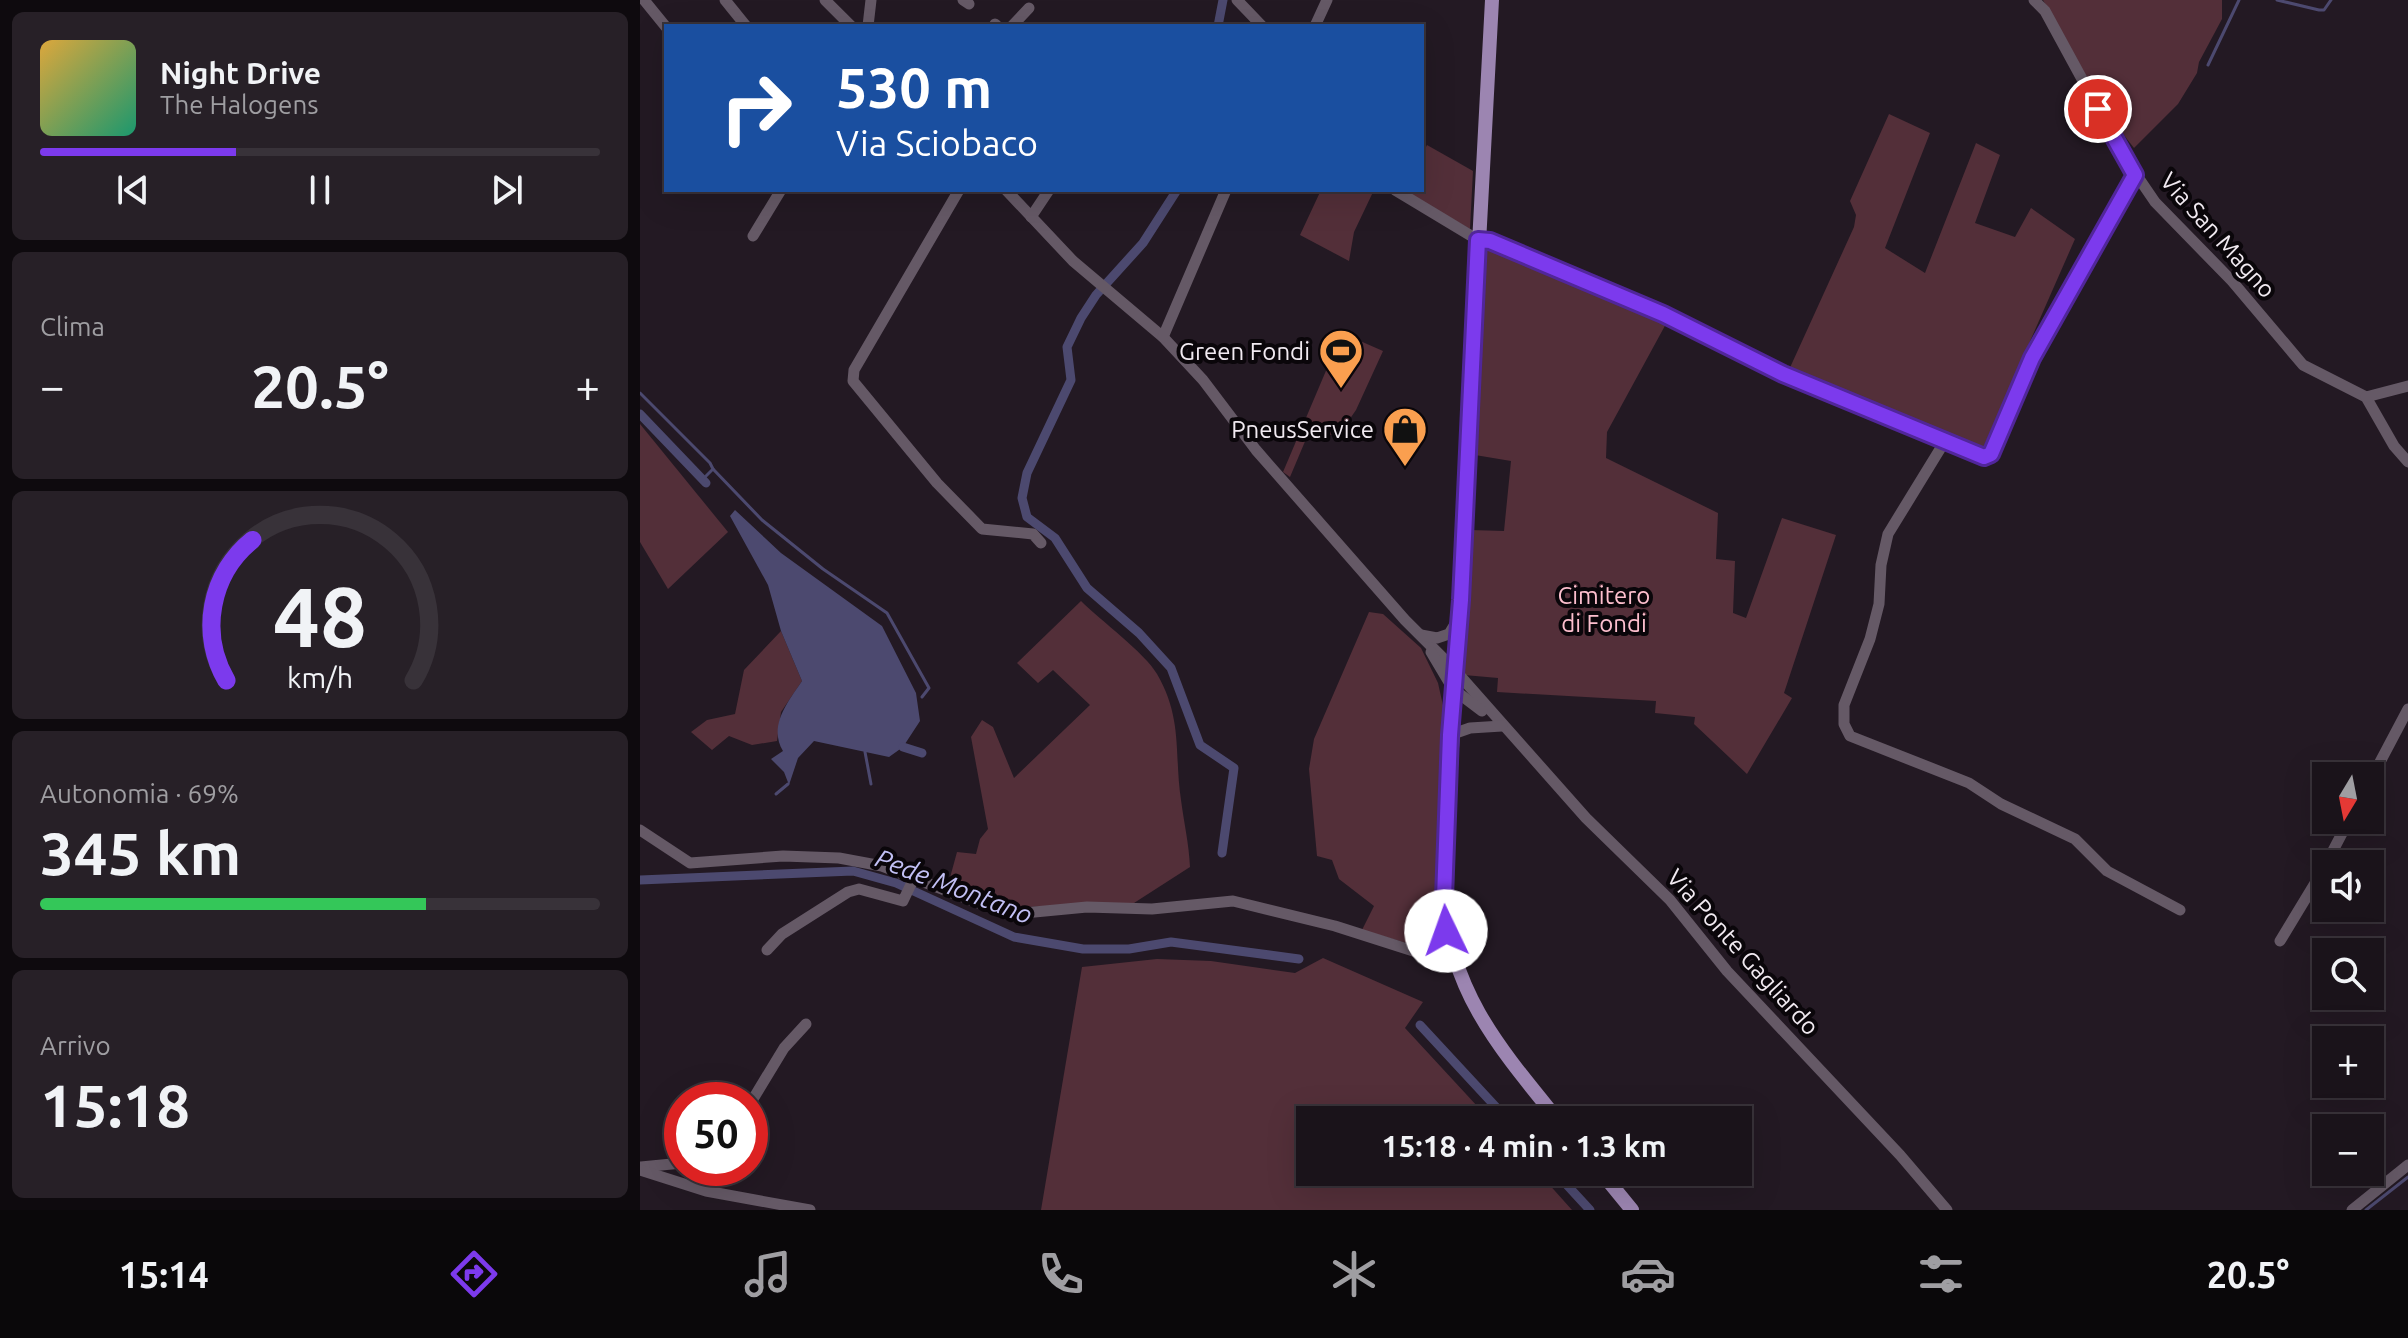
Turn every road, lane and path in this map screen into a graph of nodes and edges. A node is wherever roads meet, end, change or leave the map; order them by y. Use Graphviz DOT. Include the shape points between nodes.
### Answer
graph roads {
  1 [pos="644,0"];
  2 [pos="725,0"];
  3 [pos="825,0"];
  4 [pos="871,0"];
  5 [pos="1327,0"];
  6 [pos="1492,0"];
  7 [pos="2034,0"];
  8 [pos="1239,1"];
  9 [pos="1029,8"];
  10 [pos="744,24"];
  11 [pos="849,24"];
  12 [pos="868,24"];
  13 [pos="1014,24"];
  14 [pos="1260,24"];
  15 [pos="1316,24"];
  16 [pos="664,25"];
  17 [pos="2135,175"];
  18 [pos="780,192"];
  19 [pos="958,192"];
  20 [pos="1008,192"];
  21 [pos="1048,192"];
  22 [pos="1225,192"];
  23 [pos="1398,192"];
  24 [pos="1031,217"];
  25 [pos="753,236"];
  26 [pos="1478,240"];
  27 [pos="1163,337"];
  28 [pos="2408,386"];
  29 [pos="2366,397"];
  30 [pos="1945,441"];
  31 [pos="2408,462"];
  32 [pos="1041,543"];
  33 [pos="1459,618"];
  34 [pos="1421,635"];
  35 [pos="1454,669"];
  36 [pos="1453,689"];
  37 [pos="2408,709"];
  38 [pos="1502,726"];
  39 [pos="1450,735"];
  40 [pos="2380,762"];
  41 [pos="640,830"];
  42 [pos="911,879"];
  43 [pos="2312,887"];
  44 [pos="2180,910"];
  45 [pos="2280,941"];
  46 [pos="767,950"];
  47 [pos="1454,964"];
  48 [pos="806,1024"];
  49 [pos="763,1082"];
  50 [pos="1547,1106"];
  51 [pos="664,1165"];
  52 [pos="2408,1165"];
  53 [pos="640,1168"];
  54 [pos="1612,1186"];
  55 [pos="810,1210"];
  56 [pos="1632,1210"];
  57 [pos="1947,1210"];
  58 [pos="2352,1210"];
  1 -- 16 [label="street"];
  2 -- 10 [label="street"];
  3 -- 11 [label="street"];
  4 -- 12 [label="street"];
  5 -- 15 [label="street"];
  6 -- 26 [label="main road"];
  7 -- 17 [label="street, Via San Magno" via="2045,11"];
  8 -- 14 [label="street"];
  9 -- 13 [label="street"];
  17 -- 29 [label="street, Via San Magno" via="2303,365"];
  17 -- 30 [label="street" via="2032,358 1991,454 1984,457"];
  18 -- 25 [label="street"];
  19 -- 32 [label="street" via="854,370 853,381 982,529 1033,534"];
  20 -- 24 [label="street, Via Ponte Gagliardo"];
  21 -- 24 [label="street"];
  22 -- 27 [label="street"];
  23 -- 26 [label="street"];
  24 -- 27 [label="street, Via Ponte Gagliardo" via="1098,284"];
  26 -- 30 [label="street" via="1595,285 1783,374"];
  26 -- 33 [label="main road"];
  27 -- 34 [label="street, Via Ponte Gagliardo"];
  28 -- 29 [label="street"];
  29 -- 31 [label="street"];
  30 -- 44 [label="street" via="1888,534 1870,639 1844,705 1850,736 1969,783 2075,839 2107,871"];
  33 -- 34 [label="street" via="1449,634"];
  33 -- 35 [label="main road"];
  34 -- 35 [label="street, Via Ponte Gagliardo"];
  34 -- 36 [label="street, Via Ponte Gagliardo"];
  35 -- 36 [label="main road"];
  35 -- 38 [label="street, Via Ponte Gagliardo"];
  36 -- 38 [label="street, Via Ponte Gagliardo"];
  36 -- 39 [label="main road"];
  37 -- 40 [label="street"];
  38 -- 39 [label="street"];
  38 -- 57 [label="street, Via Ponte Gagliardo" via="1670,900 1727,971"];
  39 -- 47 [label="main road" via="1444,898"];
  41 -- 42 [label="street" via="690,863 839,858 882,866"];
  42 -- 46 [label="street" via="903,901 859,889 848,892 782,934"];
  42 -- 47 [label="street" via="1024,913 1233,901"];
  43 -- 45 [label="street"];
  47 -- 50 [label="main road" via="1497,1045"];
  48 -- 49 [label="street"];
  51 -- 53 [label="street"];
  52 -- 58 [label="street"];
  53 -- 55 [label="street" via="706,1191"];
  54 -- 56 [label="main road"];
}
